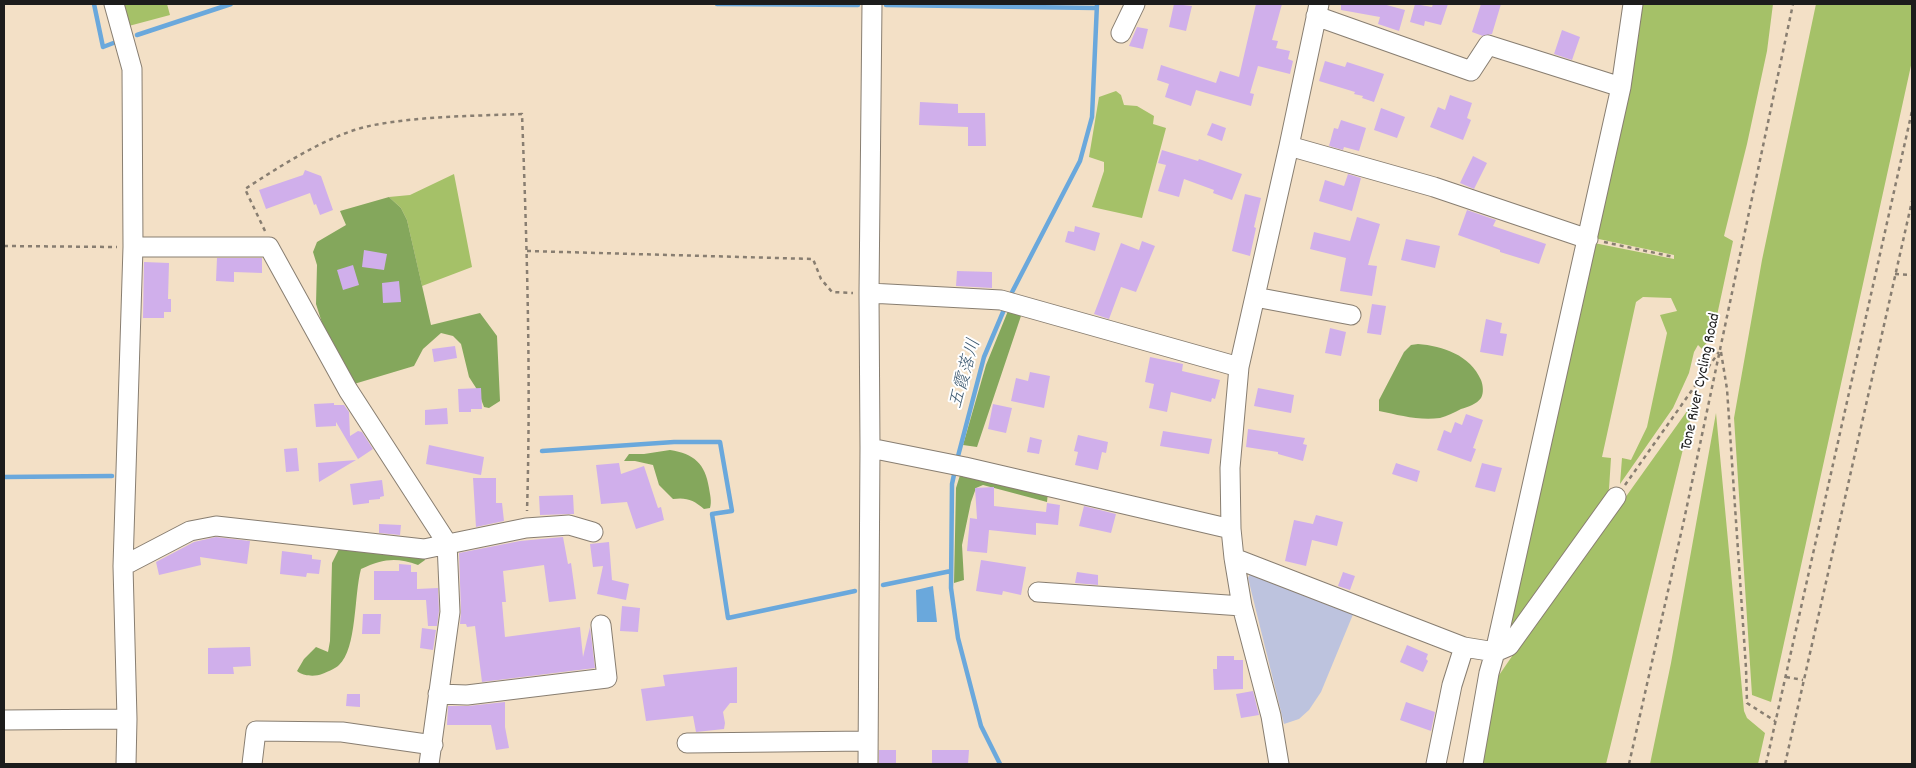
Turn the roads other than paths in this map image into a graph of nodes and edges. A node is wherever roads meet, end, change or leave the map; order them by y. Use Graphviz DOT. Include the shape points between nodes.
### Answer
graph roads {
  1 [pos="114,4"];
  2 [pos="872,4"];
  3 [pos="1135,4"];
  4 [pos="1633,4"];
  5 [pos="1317,10"];
  6 [pos="1121,33"];
  7 [pos="1621,87"];
  8 [pos="1289,146"];
  9 [pos="1588,238"];
  10 [pos="133,247"];
  11 [pos="869,293"];
  12 [pos="1255,297"];
  13 [pos="1351,315"];
  14 [pos="1239,366"];
  15 [pos="870,448"];
  16 [pos="1616,497"];
  17 [pos="1231,529"];
  18 [pos="593,532"];
  19 [pos="447,544"];
  20 [pos="1234,558"];
  21 [pos="123,566"];
  22 [pos="1038,592"];
  23 [pos="1242,606"];
  24 [pos="601,625"];
  25 [pos="1464,647"];
  26 [pos="1496,652"];
  27 [pos="438,694"];
  28 [pos="126,718"];
  29 [pos="4,720"];
  30 [pos="868,741"];
  31 [pos="687,743"];
  32 [pos="433,745"];
  33 [pos="126,764"];
  34 [pos="252,764"];
  35 [pos="429,764"];
  36 [pos="868,764"];
  37 [pos="1279,764"];
  38 [pos="1436,764"];
  39 [pos="1473,764"];
  1 -- 10 [label="street" via="132,69"];
  2 -- 11 [label="street"];
  3 -- 6 [label="street"];
  4 -- 7 [label="street"];
  5 -- 7 [label="street" via="1471,71 1488,45"];
  5 -- 8 [label="street"];
  7 -- 9 [label="street"];
  8 -- 9 [label="street" via="1434,187"];
  8 -- 12 [label="street"];
  9 -- 26 [label="street"];
  10 -- 19 [label="street" via="269,247 348,390"];
  10 -- 21 [label="street"];
  11 -- 14 [label="street" via="1007,301"];
  11 -- 15 [label="street"];
  12 -- 13 [label="street"];
  12 -- 14 [label="street"];
  14 -- 17 [label="street" via="1230,468"];
  15 -- 17 [label="street"];
  15 -- 30 [label="street"];
  16 -- 26 [label="street" via="1509,646"];
  17 -- 20 [label="street"];
  18 -- 19 [label="street" via="569,525 526,528"];
  19 -- 21 [label="street" via="424,549 216,526 190,531"];
  19 -- 27 [label="street" via="450,612"];
  20 -- 23 [label="street"];
  20 -- 25 [label="street"];
  21 -- 28 [label="street"];
  22 -- 23 [label="street"];
  23 -- 37 [label="street" via="1271,716"];
  24 -- 27 [label="street" via="607,678 467,695"];
  25 -- 26 [label="street"];
  25 -- 38 [label="street" via="1452,685"];
  26 -- 39 [label="street" via="1489,672"];
  27 -- 32 [label="street"];
  28 -- 29 [label="street"];
  28 -- 33 [label="street"];
  30 -- 31 [label="street"];
  30 -- 36 [label="street"];
  32 -- 34 [label="street" via="342,732 256,731"];
  32 -- 35 [label="street"];
}
